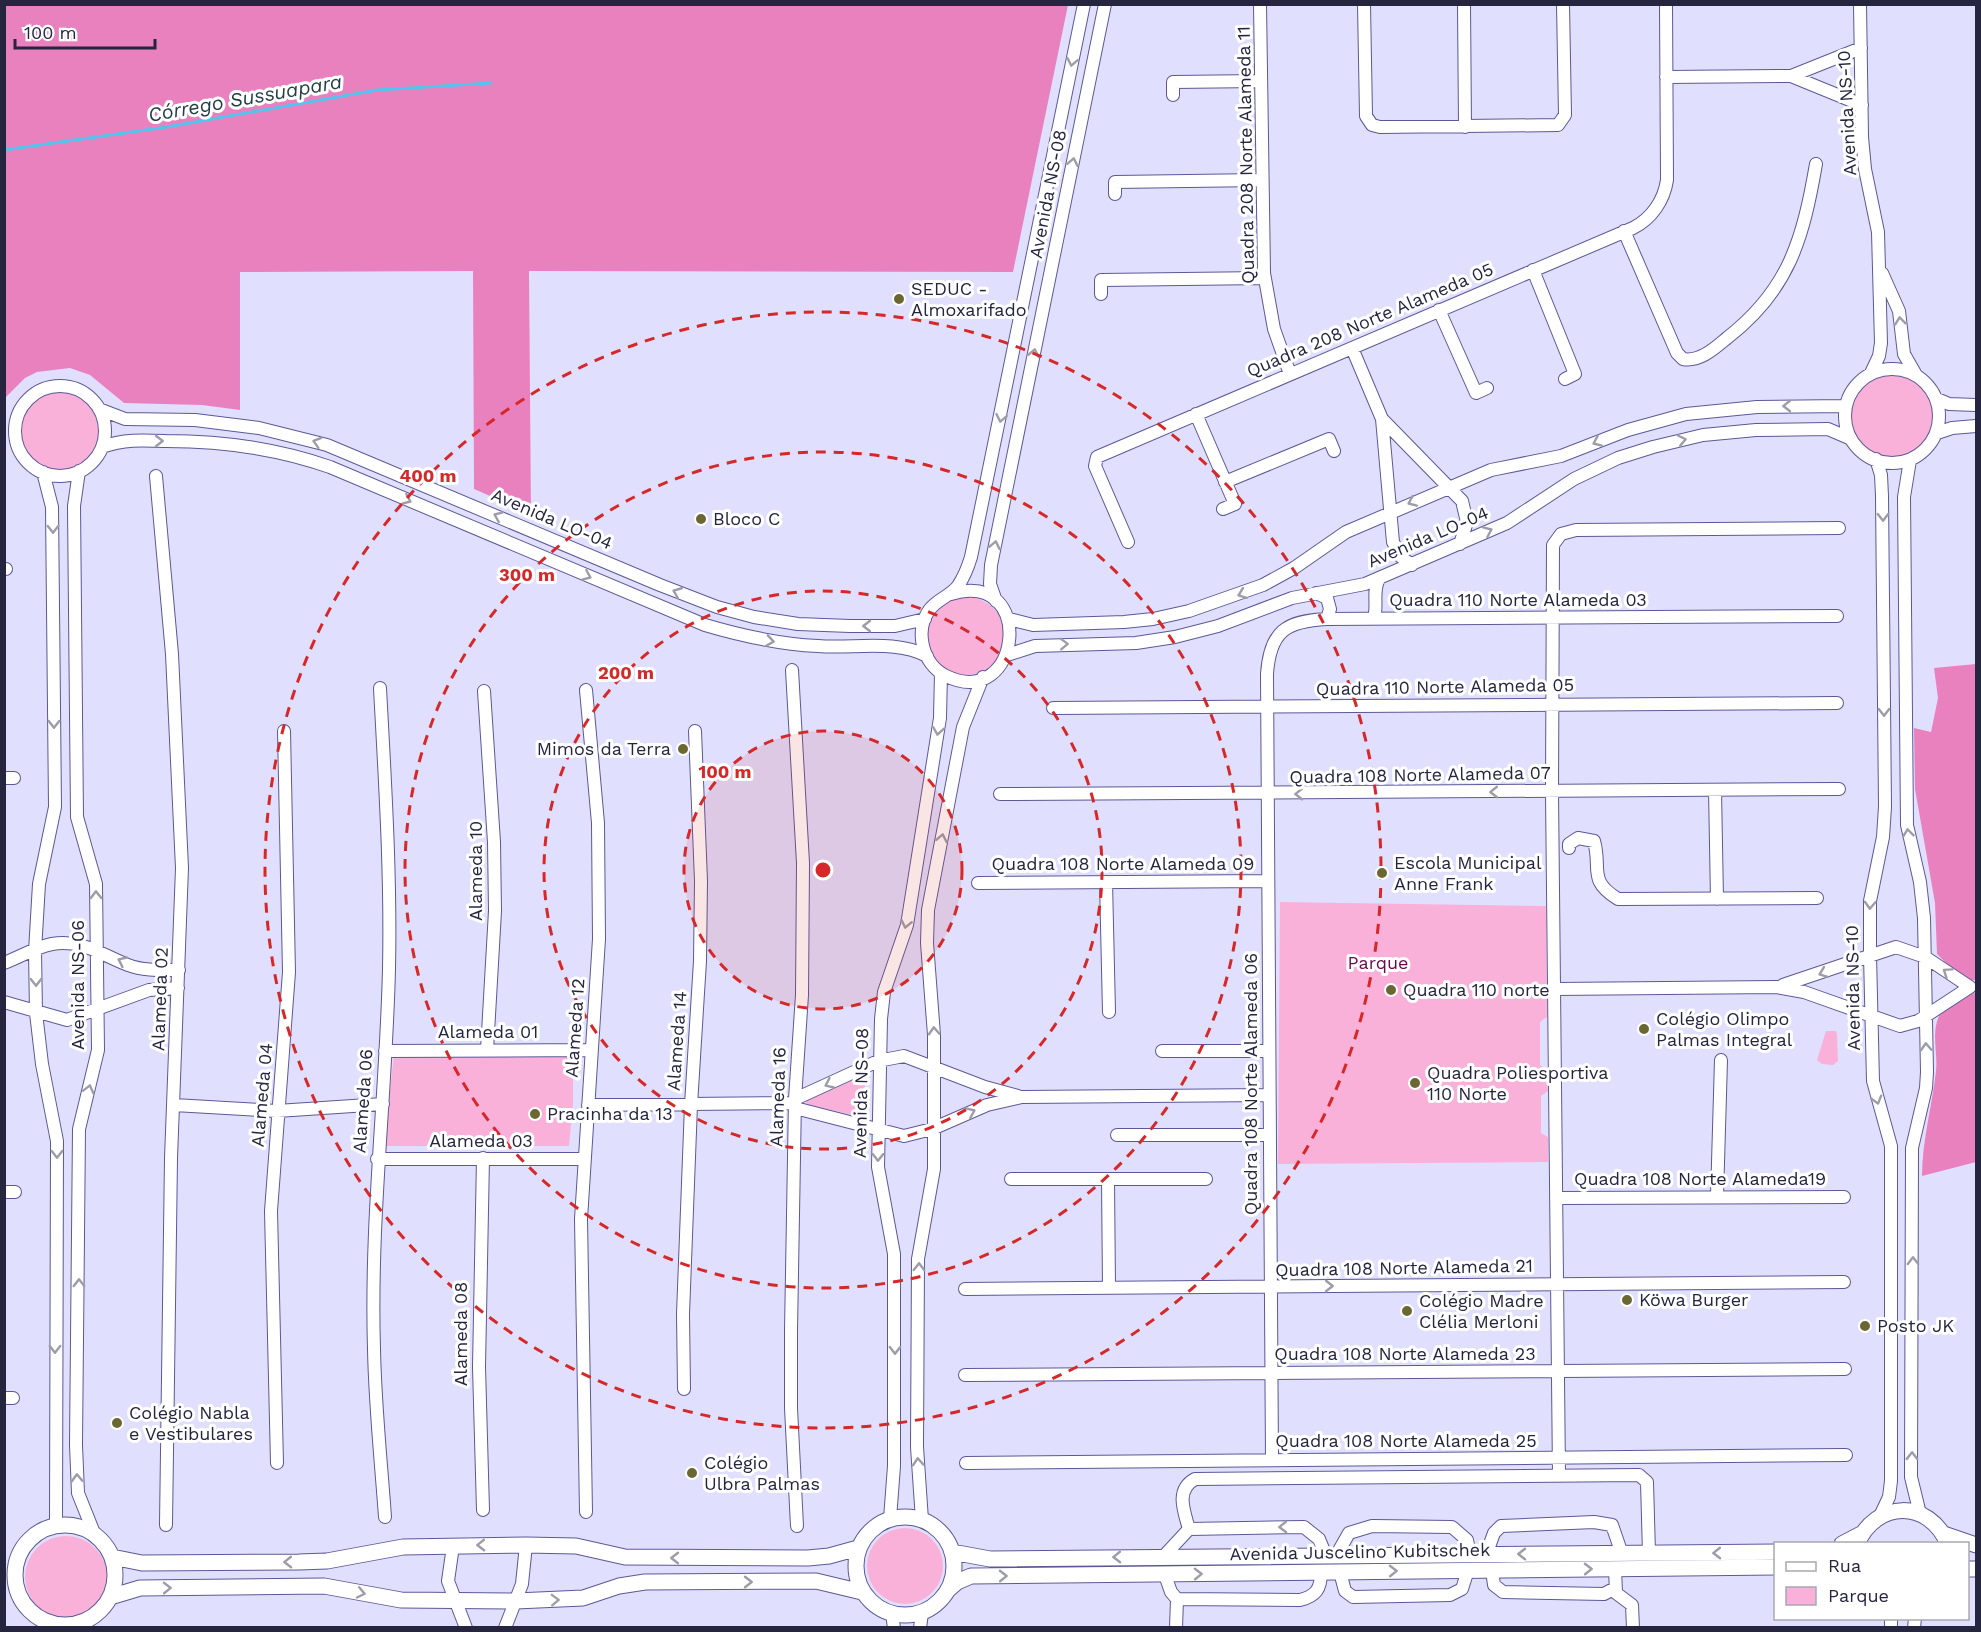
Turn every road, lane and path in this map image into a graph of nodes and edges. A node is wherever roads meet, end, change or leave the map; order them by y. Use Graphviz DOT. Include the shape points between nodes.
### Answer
graph roads {
  1 [pos="1084,4"];
  2 [pos="1105,4"];
  3 [pos="1260,4"];
  4 [pos="1364,4"];
  5 [pos="1464,4"];
  6 [pos="1563,4"];
  7 [pos="1666,4"];
  8 [pos="1860,4"];
  9 [pos="1861,48"];
  10 [pos="1791,76"];
  11 [pos="1666,77"];
  12 [pos="1261,81"];
  13 [pos="1173,95"];
  14 [pos="1862,105"];
  15 [pos="1465,127"];
  16 [pos="1816,164"];
  17 [pos="1261,180"];
  18 [pos="1115,194"];
  19 [pos="1624,231"];
  20 [pos="1879,255"];
  21 [pos="1533,270"];
  22 [pos="1265,278"];
  23 [pos="1101,294"];
  24 [pos="1439,310"];
  25 [pos="1352,348"];
  26 [pos="1871,373"];
  27 [pos="1290,374"];
  28 [pos="1917,376"];
  29 [pos="1565,379"];
  30 [pos="1487,388"];
  31 [pos="1937,399"];
  32 [pos="1977,405"];
  33 [pos="1845,406"];
  34 [pos="99,409"];
  35 [pos="18,414"];
  36 [pos="1196,414"];
  37 [pos="1382,419"];
  38 [pos="4,420"];
  39 [pos="1977,426"];
  40 [pos="1937,433"];
  41 [pos="1849,438"];
  42 [pos="4,446"];
  43 [pos="102,447"];
  44 [pos="1334,451"];
  45 [pos="21,454"];
  46 [pos="1875,459"];
  47 [pos="1910,460"];
  48 [pos="79,471"];
  49 [pos="43,472"];
  50 [pos="156,476"];
  51 [pos="1225,482"];
  52 [pos="1448,487"];
  53 [pos="1223,509"];
  54 [pos="1390,512"];
  55 [pos="1839,528"];
  56 [pos="1128,542"];
  57 [pos="1460,544"];
  58 [pos="1412,565"];
  59 [pos="1379,579"];
  60 [pos="1315,593"];
  61 [pos="951,594"];
  62 [pos="996,601"];
  63 [pos="1376,612"];
  64 [pos="1332,615"];
  65 [pos="1837,616"];
  66 [pos="1552,618"];
  67 [pos="925,619"];
  68 [pos="1009,619"];
  69 [pos="1008,655"];
  70 [pos="927,656"];
  71 [pos="792,670"];
  72 [pos="941,673"];
  73 [pos="983,677"];
  74 [pos="380,688"];
  75 [pos="586,690"];
  76 [pos="484,691"];
  77 [pos="1837,703"];
  78 [pos="1552,704"];
  79 [pos="1267,707"];
  80 [pos="1053,708"];
  81 [pos="284,731"];
  82 [pos="695,731"];
  83 [pos="1839,789"];
  84 [pos="1715,790"];
  85 [pos="1552,792"];
  86 [pos="1000,794"];
  87 [pos="1267,794"];
  88 [pos="1569,848"];
  89 [pos="1267,881"];
  90 [pos="1106,882"];
  91 [pos="978,883"];
  92 [pos="1817,898"];
  93 [pos="1717,899"];
  94 [pos="97,949"];
  95 [pos="35,951"];
  96 [pos="1870,955"];
  97 [pos="1925,957"];
  98 [pos="4,963"];
  99 [pos="179,970"];
  100 [pos="1776,987"];
  101 [pos="1973,987"];
  102 [pos="178,988"];
  103 [pos="1555,989"];
  104 [pos="4,1002"];
  105 [pos="98,1011"];
  106 [pos="1109,1012"];
  107 [pos="36,1013"];
  108 [pos="1870,1017"];
  109 [pos="1924,1017"];
  110 [pos="487,1050"];
  111 [pos="591,1050"];
  112 [pos="385,1051"];
  113 [pos="1162,1051"];
  114 [pos="1269,1051"];
  115 [pos="1721,1060"];
  116 [pos="878,1061"];
  117 [pos="933,1067"];
  118 [pos="1269,1095"];
  119 [pos="1022,1097"];
  120 [pos="795,1103"];
  121 [pos="174,1104"];
  122 [pos="383,1104"];
  123 [pos="588,1105"];
  124 [pos="691,1105"];
  125 [pos="277,1111"];
  126 [pos="879,1128"];
  127 [pos="932,1129"];
  128 [pos="1117,1135"];
  129 [pos="1269,1135"];
  130 [pos="483,1158"];
  131 [pos="377,1159"];
  132 [pos="584,1159"];
  133 [pos="1011,1179"];
  134 [pos="1108,1179"];
  135 [pos="1206,1179"];
  136 [pos="1717,1197"];
  137 [pos="1844,1197"];
  138 [pos="1556,1198"];
  139 [pos="1844,1282"];
  140 [pos="1557,1284"];
  141 [pos="1271,1287"];
  142 [pos="1109,1288"];
  143 [pos="965,1289"];
  144 [pos="1845,1369"];
  145 [pos="1558,1371"];
  146 [pos="1271,1373"];
  147 [pos="965,1375"];
  148 [pos="684,1389"];
  149 [pos="1846,1455"];
  150 [pos="1558,1458"];
  151 [pos="1272,1460"];
  152 [pos="1195,1461"];
  153 [pos="277,1463"];
  154 [pos="966,1463"];
  155 [pos="1559,1475"];
  156 [pos="1195,1479"];
  157 [pos="483,1510"];
  158 [pos="586,1512"];
  159 [pos="1881,1514"];
  160 [pos="1920,1514"];
  161 [pos="385,1517"];
  162 [pos="890,1519"];
  163 [pos="922,1520"];
  164 [pos="56,1525"];
  165 [pos="166,1525"];
  166 [pos="797,1526"];
  167 [pos="1189,1529"];
  168 [pos="94,1533"];
  169 [pos="1859,1539"];
  170 [pos="1946,1539"];
  171 [pos="1962,1542"];
  172 [pos="526,1545"];
  173 [pos="453,1546"];
  174 [pos="858,1548"];
  175 [pos="952,1552"];
  176 [pos="1774,1552"];
  177 [pos="1649,1553"];
  178 [pos="1622,1554"];
  179 [pos="1478,1555"];
  180 [pos="1331,1556"];
  181 [pos="112,1557"];
  182 [pos="1162,1557"];
  183 [pos="11,1558"];
  184 [pos="1774,1567"];
  185 [pos="1615,1569"];
  186 [pos="1468,1570"];
  187 [pos="1492,1570"];
  188 [pos="1321,1572"];
  189 [pos="1340,1572"];
  190 [pos="1165,1575"];
  191 [pos="1615,1588"];
  192 [pos="949,1589"];
  193 [pos="11,1592"];
  194 [pos="862,1592"];
  195 [pos="110,1597"];
  196 [pos="453,1599"];
  197 [pos="1178,1599"];
  198 [pos="516,1601"];
  199 [pos="921,1620"];
  200 [pos="893,1621"];
  201 [pos="45,1624"];
  202 [pos="83,1624"];
  203 [pos="466,1628"];
  204 [pos="505,1628"];
  205 [pos="1176,1628"];
  206 [pos="1633,1628"];
  1 -- 61 [label="street, Avenida NS-08, one-way" via="979,526 968,565"];
  62 -- 2 [label="street, Avenida NS-08, one-way" via="990,584 991,565"];
  3 -- 12 [label="street, Quadra 208 Norte Alameda 11"];
  4 -- 15 [label="street" via="1368,121 1378,127"];
  5 -- 15 [label="street"];
  6 -- 15 [label="street" via="1561,122 1554,126"];
  7 -- 11 [label="street"];
  8 -- 9 [label="street, Avenida NS-10"];
  9 -- 10 [label="street"];
  9 -- 14 [label="street, Avenida NS-10"];
  10 -- 11 [label="street"];
  10 -- 14 [label="street"];
  11 -- 19 [label="street, Quadra 208 Norte Alameda 05" via="1667,176 1662,199 1641,223"];
  12 -- 13 [label="street" via="1173,82"];
  12 -- 17 [label="street, Quadra 208 Norte Alameda 11"];
  14 -- 20 [label="street, Avenida NS-10" via="1863,155"];
  16 -- 19 [label="street" via="1802,235 1775,290 1734,333 1694,359 1683,359 1677,353"];
  17 -- 18 [label="street" via="1114,182"];
  17 -- 22 [label="street, Quadra 208 Norte Alameda 11"];
  19 -- 21 [label="street, Quadra 208 Norte Alameda 05"];
  20 -- 26 [label="street, Avenida NS-10" via="1881,343"];
  28 -- 20 [label="street, Avenida NS-10, one-way" via="1904,354 1899,311 1883,276"];
  21 -- 24 [label="street, Quadra 208 Norte Alameda 05"];
  21 -- 29 [label="street" via="1575,374"];
  22 -- 23 [label="street" via="1101,280"];
  22 -- 27 [label="street, Quadra 208 Norte Alameda 11" via="1274,329"];
  24 -- 25 [label="street, Quadra 208 Norte Alameda 05"];
  24 -- 30 [label="street" via="1476,393"];
  25 -- 27 [label="street, Quadra 208 Norte Alameda 05"];
  25 -- 37 [label="street"];
  26 -- 28 [label="street" via="1894,369"];
  26 -- 33 [label="street, Avenida NS-10" via="1856,385"];
  27 -- 36 [label="street, Quadra 208 Norte Alameda 05"];
  28 -- 31 [label="street, Avenida NS-10"];
  31 -- 32 [label="street" via="1949,404"];
  31 -- 40 [label="street"];
  33 -- 41 [label="street"];
  33 -- 52 [label="street, Avenida LO-04, one-way" via="1744,407 1680,415 1561,456 1491,470"];
  34 -- 35 [label="street" via="81,391 55,386 32,395"];
  34 -- 43 [label="street" via="104,428"];
  67 -- 34 [label="street, Avenida LO-04, one-way" via="895,626 835,626 754,617 660,585 327,445 252,426 125,419"];
  35 -- 38 [label="street"];
  35 -- 45 [label="street" via="15,434"];
  36 -- 51 [label="street"];
  36 -- 56 [label="street, Quadra 208 Norte Alameda 05" via="1096,460"];
  37 -- 52 [label="street"];
  37 -- 54 [label="street"];
  39 -- 40 [label="street"];
  40 -- 47 [label="street"];
  41 -- 46 [label="street"];
  57 -- 41 [label="street, Avenida LO-04, one-way" via="1515,519 1574,479 1653,447 1703,435 1756,430 1828,429"];
  42 -- 45 [label="street"];
  43 -- 48 [label="street" via="95,459"];
  43 -- 70 [label="street, one-way" via="122,441 184,441 272,450 330,467 705,625 766,641 907,648"];
  44 -- 51 [label="street" via="1329,439"];
  45 -- 49 [label="street"];
  46 -- 47 [label="street" via="1890,463"];
  46 -- 96 [label="street, Avenida NS-10, one-way" via="1882,490 1885,807 1870,901"];
  97 -- 47 [label="street, one-way" via="1923,900 1907,825 1904,497"];
  48 -- 49 [label="street" via="60,476"];
  94 -- 48 [label="street, Avenida NS-06, one-way" via="96,884 77,817 74,506"];
  49 -- 95 [label="street, Avenida NS-06, one-way" via="52,507 55,807 39,884"];
  50 -- 99 [label="street, Alameda 02" via="172,654 180,818"];
  51 -- 53 [label="street" via="1235,504"];
  52 -- 54 [label="street, Avenida LO-04, one-way"];
  52 -- 57 [label="street" via="1462,501 1467,515"];
  54 -- 58 [label="street" via="1396,549"];
  54 -- 68 [label="street, Avenida LO-04, one-way" via="1346,532 1274,580 1199,609 1134,621 1033,625"];
  55 -- 66 [label="street" via="1568,531 1553,544"];
  57 -- 58 [label="street, Avenida LO-04"];
  58 -- 59 [label="street, Avenida LO-04"];
  59 -- 60 [label="street, Avenida LO-04"];
  59 -- 63 [label="street" via="1375,586"];
  60 -- 64 [label="street" via="1327,598"];
  69 -- 60 [label="street, Avenida LO-04, one-way" via="1035,646 1136,643 1175,637"];
  61 -- 62 [label="street" via="969,591"];
  61 -- 67 [label="street, Avenida NS-08" via="936,603"];
  62 -- 68 [label="street, Avenida NS-08"];
  63 -- 64 [label="street, Quadra 110 Norte Alameda 03"];
  63 -- 66 [label="street, Quadra 110 Norte Alameda 03" via="1387,617"];
  64 -- 79 [label="street, Quadra 110 Norte Alameda 03" via="1292,624 1275,639 1268,658"];
  65 -- 66 [label="street, Quadra 110 Norte Alameda 03"];
  66 -- 78 [label="street"];
  67 -- 70 [label="street" via="922,642"];
  68 -- 69 [label="street"];
  69 -- 73 [label="street"];
  70 -- 72 [label="street"];
  71 -- 120 [label="street, Alameda 16" via="803,885 802,995"];
  72 -- 73 [label="street" via="962,680"];
  72 -- 116 [label="street, Avenida NS-08, one-way" via="940,718 906,925 884,992"];
  117 -- 73 [label="street, one-way" via="928,910 963,727"];
  74 -- 112 [label="street, Alameda 06" via="390,865"];
  75 -- 111 [label="street, Alameda 12" via="598,823 599,939"];
  76 -- 110 [label="street, Alameda 10" via="495,911"];
  77 -- 78 [label="street, Quadra 110 Norte Alameda 05"];
  78 -- 79 [label="street, Quadra 110 Norte Alameda 05"];
  78 -- 85 [label="street"];
  79 -- 80 [label="street, Quadra 110 Norte Alameda 05"];
  79 -- 87 [label="street, Quadra 108 Norte Alameda 06"];
  81 -- 125 [label="street, Alameda 04" via="289,972"];
  82 -- 124 [label="street, Alameda 14" via="701,881"];
  83 -- 84 [label="street, Quadra 108 Norte Alameda 07"];
  84 -- 85 [label="street, Quadra 108 Norte Alameda 07"];
  84 -- 93 [label="street"];
  85 -- 87 [label="street, Quadra 108 Norte Alameda 07, one-way"];
  85 -- 103 [label="street"];
  86 -- 87 [label="street, Quadra 108 Norte Alameda 07"];
  87 -- 89 [label="street, Quadra 108 Norte Alameda 06"];
  88 -- 93 [label="street" via="1578,838 1594,841 1596,877 1618,899"];
  89 -- 90 [label="street, Quadra 108 Norte Alameda 09"];
  89 -- 114 [label="street, Quadra 108 Norte Alameda 06"];
  90 -- 91 [label="street, Quadra 108 Norte Alameda 09"];
  90 -- 106 [label="street"];
  92 -- 93 [label="street"];
  94 -- 95 [label="street" via="52,944"];
  99 -- 94 [label="street, one-way" via="147,970 127,965"];
  94 -- 105 [label="street, Avenida NS-06"];
  95 -- 98 [label="street"];
  95 -- 107 [label="street, Avenida NS-06, one-way"];
  96 -- 97 [label="street" via="1896,947"];
  96 -- 100 [label="street, one-way"];
  96 -- 108 [label="street, Avenida NS-10"];
  101 -- 97 [label="street, one-way"];
  97 -- 109 [label="street"];
  99 -- 102 [label="street, Alameda 02"];
  100 -- 103 [label="street"];
  100 -- 108 [label="street" via="1811,994"];
  101 -- 109 [label="street"];
  102 -- 105 [label="street" via="149,990"];
  102 -- 121 [label="street, Alameda 02"];
  103 -- 138 [label="street"];
  104 -- 107 [label="street"];
  105 -- 107 [label="street" via="67,1020"];
  168 -- 105 [label="street, Avenida NS-06, one-way" via="78,1493 76,1445 79,1129 98,1050"];
  107 -- 164 [label="street, Avenida NS-06, one-way" via="57,1141"];
  108 -- 109 [label="street" via="1900,1026"];
  108 -- 159 [label="street, Avenida NS-10, one-way" via="1873,1081 1891,1146 1891,1480"];
  160 -- 109 [label="street, one-way" via="1911,1477 1912,1148 1926,1088"];
  110 -- 111 [label="street, Alameda 01"];
  110 -- 112 [label="street, Alameda 01"];
  111 -- 123 [label="street, Alameda 12"];
  112 -- 122 [label="street, Alameda 06"];
  113 -- 114 [label="street"];
  114 -- 118 [label="street, Quadra 108 Norte Alameda 06"];
  115 -- 136 [label="street"];
  116 -- 117 [label="street" via="904,1056"];
  116 -- 120 [label="street, one-way"];
  116 -- 126 [label="street, Avenida NS-08"];
  117 -- 119 [label="street"];
  117 -- 127 [label="street"];
  118 -- 119 [label="street"];
  118 -- 129 [label="street, Quadra 108 Norte Alameda 06"];
  127 -- 119 [label="street, one-way" via="987,1105"];
  120 -- 124 [label="street"];
  120 -- 126 [label="street"];
  120 -- 166 [label="street, Alameda 16" via="791,1408"];
  121 -- 125 [label="street"];
  121 -- 165 [label="street, Alameda 02"];
  122 -- 125 [label="street"];
  122 -- 131 [label="street, Alameda 06"];
  123 -- 124 [label="street"];
  123 -- 132 [label="street, Alameda 12"];
  124 -- 148 [label="street, Alameda 14"];
  125 -- 153 [label="street, Alameda 04" via="271,1211"];
  126 -- 127 [label="street" via="904,1136"];
  126 -- 162 [label="street, Avenida NS-08, one-way" via="879,1183 894,1254 894,1466"];
  163 -- 127 [label="street, one-way" via="917,1447 918,1259 934,1169"];
  128 -- 129 [label="street"];
  129 -- 141 [label="street, Quadra 108 Norte Alameda 06"];
  130 -- 131 [label="street, Alameda 03"];
  130 -- 132 [label="street, Alameda 03"];
  130 -- 157 [label="street, Alameda 08" via="479,1367"];
  131 -- 161 [label="street, Alameda 06" via="374,1349"];
  132 -- 158 [label="street, Alameda 12" via="580,1284"];
  133 -- 134 [label="street"];
  134 -- 135 [label="street"];
  134 -- 142 [label="street"];
  136 -- 137 [label="street, Quadra 108 Norte Alameda19"];
  136 -- 138 [label="street, Quadra 108 Norte Alameda19"];
  138 -- 140 [label="street"];
  139 -- 140 [label="street, Quadra 108 Norte Alameda 21"];
  141 -- 140 [label="street, Quadra 108 Norte Alameda 21, one-way"];
  140 -- 145 [label="street"];
  141 -- 142 [label="street, Quadra 108 Norte Alameda 21"];
  141 -- 146 [label="street, Quadra 108 Norte Alameda 06"];
  142 -- 143 [label="street, Quadra 108 Norte Alameda 21"];
  144 -- 145 [label="street, Quadra 108 Norte Alameda 23"];
  145 -- 146 [label="street, Quadra 108 Norte Alameda 23"];
  145 -- 150 [label="street"];
  146 -- 147 [label="street, Quadra 108 Norte Alameda 23"];
  146 -- 151 [label="street, Quadra 108 Norte Alameda 06"];
  149 -- 150 [label="street, Quadra 108 Norte Alameda 25"];
  150 -- 151 [label="street, Quadra 108 Norte Alameda 25"];
  150 -- 155 [label="street"];
  151 -- 152 [label="street, Quadra 108 Norte Alameda 25"];
  152 -- 154 [label="street, Quadra 108 Norte Alameda 25"];
  152 -- 156 [label="street"];
  155 -- 156 [label="street"];
  155 -- 177 [label="street" via="1643,1476 1648,1489"];
  156 -- 167 [label="street" via="1182,1493"];
  159 -- 160 [label="main road"];
  159 -- 169 [label="main road"];
  160 -- 170 [label="main road" via="1934,1522"];
  162 -- 163 [label="main road"];
  162 -- 174 [label="main road" via="871,1530"];
  163 -- 175 [label="main road" via="941,1533"];
  164 -- 168 [label="main road" via="76,1525"];
  164 -- 183 [label="main road" via="40,1530"];
  180 -- 167 [label="street, one-way" via="1304,1527"];
  167 -- 182 [label="street"];
  168 -- 181 [label="main road"];
  170 -- 171 [label="main road"];
  172 -- 173 [label="main road, one-way"];
  174 -- 172 [label="main road, one-way" via="808,1558 625,1557 576,1546"];
  172 -- 198 [label="street" via="525,1570"];
  173 -- 181 [label="main road, one-way" via="403,1546 327,1561 299,1562 142,1563"];
  173 -- 196 [label="street" via="448,1581"];
  174 -- 194 [label="main road" via="856,1578"];
  182 -- 175 [label="main road, Avenida Juscelino Kubitschek, one-way" via="990,1559"];
  175 -- 192 [label="main road" via="954,1565"];
  176 -- 177 [label="main road, Avenida Juscelino Kubitschek, one-way"];
  177 -- 178 [label="main road, Avenida Juscelino Kubitschek"];
  178 -- 179 [label="main road, Avenida Juscelino Kubitschek, one-way"];
  178 -- 179 [label="street, Avenida Juscelino Kubitschek" via="1612,1525 1594,1522 1501,1526"];
  179 -- 180 [label="main road, Avenida Juscelino Kubitschek"];
  179 -- 180 [label="street" via="1452,1527 1372,1526 1349,1533"];
  180 -- 182 [label="main road, Avenida Juscelino Kubitschek"];
  181 -- 195 [label="main road" via="115,1570"];
  183 -- 193 [label="main road" via="15,1568"];
  184 -- 185 [label="main road, Avenida Juscelino Kubitschek"];
  187 -- 185 [label="main road, Avenida Juscelino Kubitschek, one-way"];
  185 -- 191 [label="street"];
  186 -- 187 [label="main road, Avenida Juscelino Kubitschek"];
  189 -- 186 [label="main road, Avenida Juscelino Kubitschek, one-way"];
  186 -- 189 [label="street" via="1462,1589 1450,1595 1353,1597 1345,1591"];
  187 -- 191 [label="street" via="1494,1585 1505,1592 1604,1594"];
  188 -- 189 [label="main road, Avenida Juscelino Kubitschek"];
  190 -- 188 [label="main road, Avenida Juscelino Kubitschek, one-way"];
  188 -- 197 [label="street" via="1317,1591 1300,1600"];
  192 -- 190 [label="main road, Avenida Juscelino Kubitschek, one-way" via="971,1576"];
  190 -- 197 [label="street"];
  191 -- 206 [label="street" via="1619,1597 1632,1605"];
  192 -- 199 [label="main road"];
  193 -- 201 [label="main road"];
  198 -- 194 [label="main road, one-way" via="583,1598 645,1582 816,1581"];
  194 -- 200 [label="main road"];
  195 -- 196 [label="main road, one-way" via="140,1588 324,1586 386,1598"];
  195 -- 202 [label="main road"];
  196 -- 198 [label="main road"];
  196 -- 203 [label="street"];
  197 -- 205 [label="street"];
  198 -- 204 [label="street"];
  199 -- 200 [label="main road" via="907,1616"];
  201 -- 202 [label="main road"];
}
